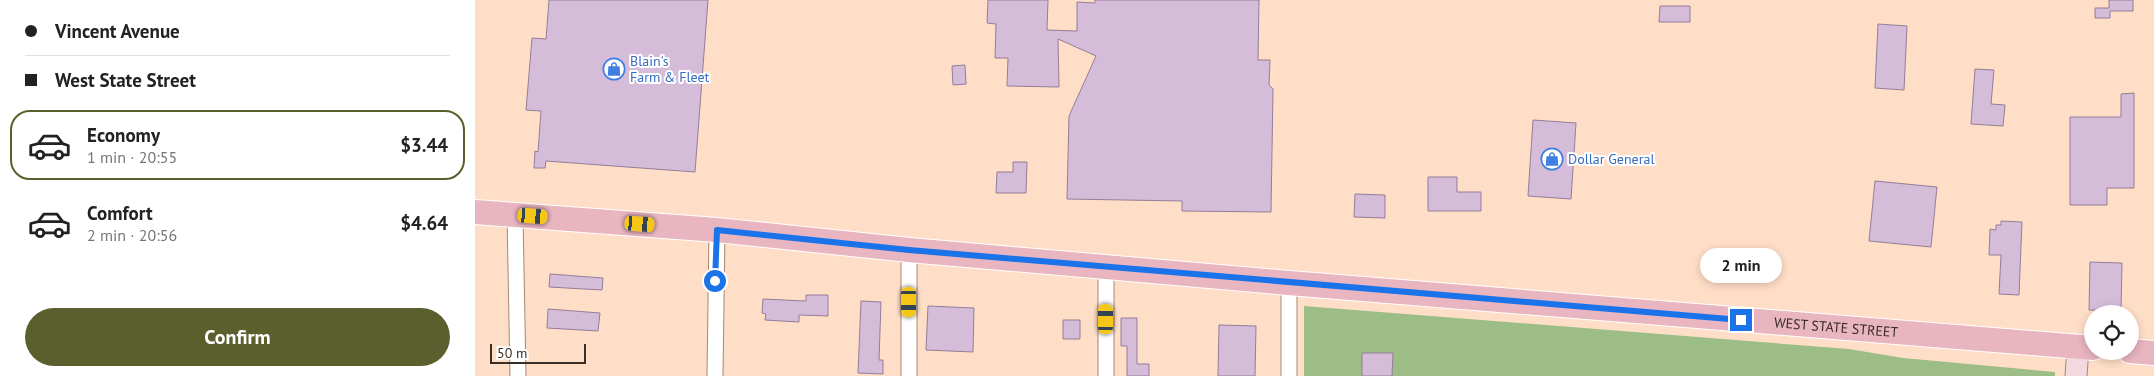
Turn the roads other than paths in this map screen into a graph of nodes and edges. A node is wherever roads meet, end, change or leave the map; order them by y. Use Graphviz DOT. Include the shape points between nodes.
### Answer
graph roads {
  1 [pos="475,212"];
  2 [pos="515,215"];
  3 [pos="717,230"];
  4 [pos="909,250"];
  5 [pos="1106,266"];
  6 [pos="1289,283"];
  7 [pos="2084,348"];
  8 [pos="2084,351"];
  9 [pos="2139,352"];
  10 [pos="2154,353"];
  11 [pos="518,376"];
  12 [pos="715,376"];
  13 [pos="909,376"];
  14 [pos="1106,376"];
  15 [pos="1289,376"];
  16 [pos="2076,376"];
  1 -- 2 [label="main road, WEST STATE STREET"];
  2 -- 3 [label="main road, WEST STATE STREET"];
  2 -- 11 [label="street"];
  3 -- 4 [label="main road, WEST STATE STREET"];
  3 -- 12 [label="street"];
  4 -- 5 [label="main road, WEST STATE STREET"];
  4 -- 13 [label="street"];
  5 -- 6 [label="main road, WEST STATE STREET"];
  5 -- 14 [label="street"];
  6 -- 7 [label="main road, WEST STATE STREET"];
  6 -- 15 [label="street"];
  8 -- 16 [label="street"];
  9 -- 10 [label="main road"];
}
